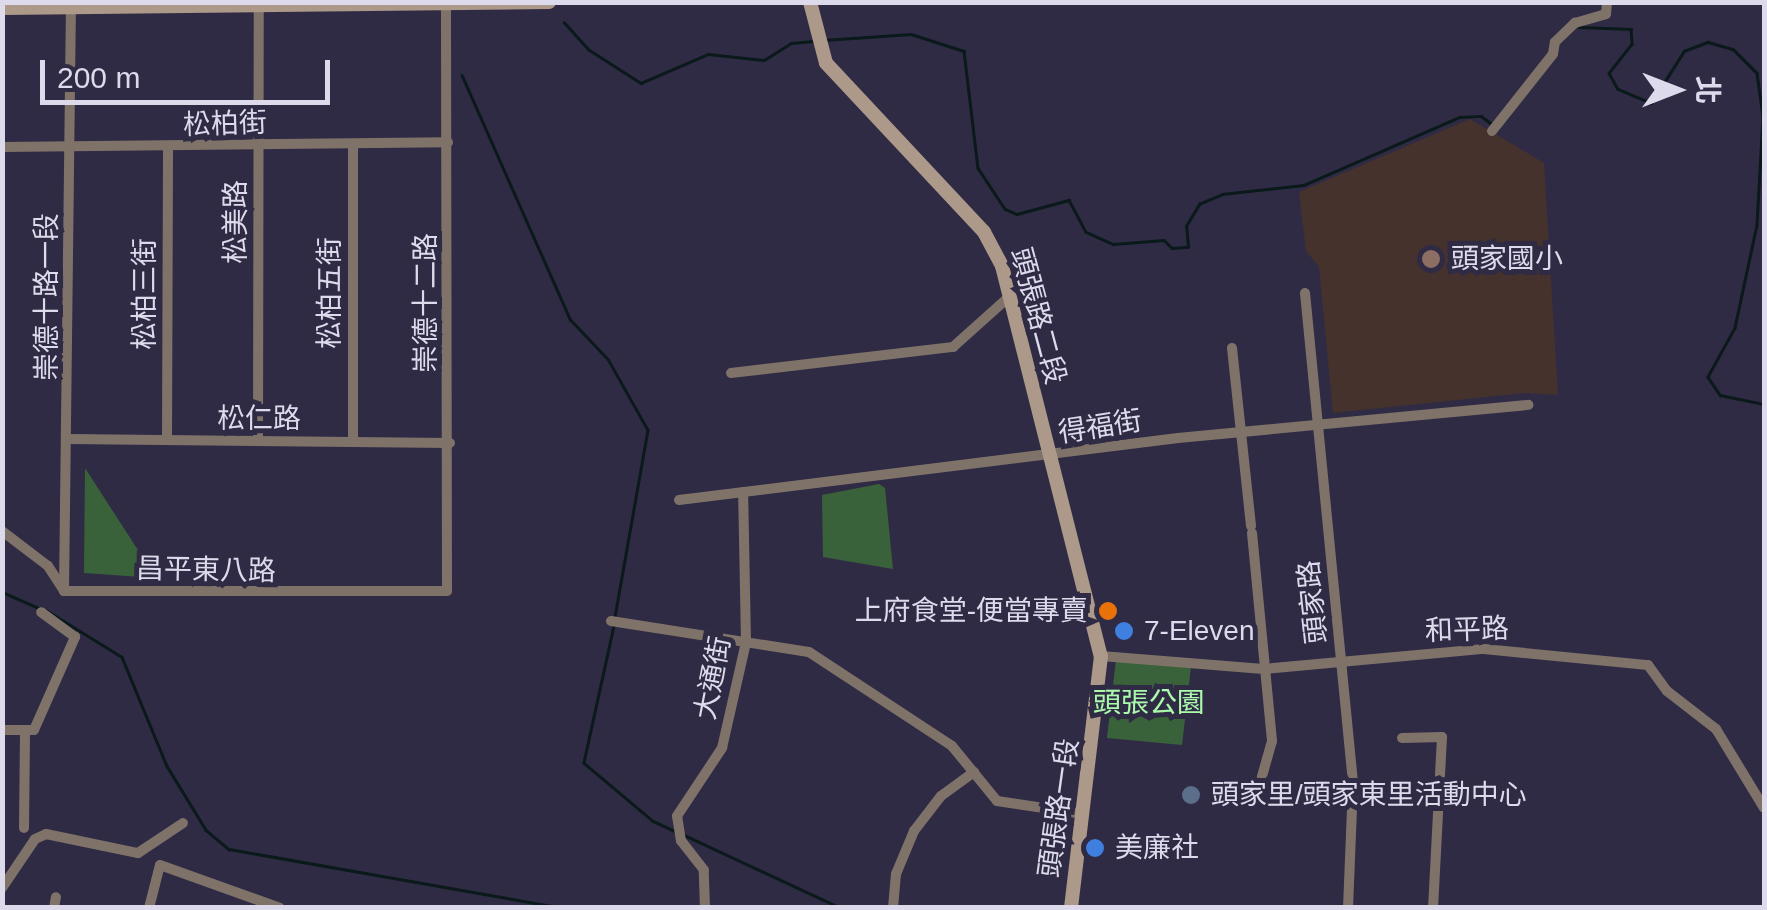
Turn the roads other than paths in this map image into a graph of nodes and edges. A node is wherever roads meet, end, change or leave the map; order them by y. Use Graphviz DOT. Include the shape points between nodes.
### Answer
graph roads {
  1 [pos="446,2"];
  2 [pos="548,2"];
  3 [pos="810,2"];
  4 [pos="1607,2"];
  5 [pos="259,4"];
  6 [pos="71,5"];
  7 [pos="2,8"];
  8 [pos="1492,132"];
  9 [pos="448,142"];
  10 [pos="353,144"];
  11 [pos="259,146"];
  12 [pos="2,147"];
  13 [pos="71,148"];
  14 [pos="168,148"];
  15 [pos="1305,293"];
  16 [pos="1010,296"];
  17 [pos="1232,348"];
  18 [pos="730,372"];
  19 [pos="1528,405"];
  20 [pos="1320,423"];
  21 [pos="1242,431"];
  22 [pos="68,439"];
  23 [pos="166,440"];
  24 [pos="258,441"];
  25 [pos="353,442"];
  26 [pos="450,443"];
  27 [pos="1050,457"];
  28 [pos="743,492"];
  29 [pos="679,500"];
  30 [pos="2,531"];
  31 [pos="64,591"];
  32 [pos="436,594"];
  33 [pos="41,612"];
  34 [pos="611,621"];
  35 [pos="746,642"];
  36 [pos="1101,656"];
  37 [pos="1342,662"];
  38 [pos="1263,668"];
  39 [pos="2,730"];
  40 [pos="25,730"];
  41 [pos="1402,738"];
  42 [pos="974,772"];
  43 [pos="1255,800"];
  44 [pos="1764,808"];
  45 [pos="1084,814"];
  46 [pos="183,823"];
  47 [pos="24,828"];
  48 [pos="2,888"];
  49 [pos="279,907"];
  50 [pos="149,908"];
  51 [pos="705,908"];
  52 [pos="893,908"];
  53 [pos="1071,908"];
  54 [pos="1348,908"];
  55 [pos="1433,908"];
  1 -- 2 [label="street"];
  1 -- 5 [label="street"];
  1 -- 9 [label="street, 崇德十二路"];
  3 -- 16 [label="street, 頭張路二段" via="818,48 995,246"];
  4 -- 8 [label="street" via="1606,14 1575,22 1555,42 1553,54"];
  5 -- 6 [label="street"];
  5 -- 11 [label="street, 松美路"];
  6 -- 7 [label="street"];
  6 -- 13 [label="street, 崇德十路一段"];
  9 -- 10 [label="street, 松柏街"];
  9 -- 26 [label="street, 崇德十二路"];
  10 -- 11 [label="street, 松柏街"];
  10 -- 25 [label="street, 松柏五街"];
  11 -- 14 [label="street, 松柏街"];
  11 -- 24 [label="street, 松美路"];
  12 -- 13 [label="street, 松柏街"];
  13 -- 14 [label="street, 松柏街"];
  13 -- 22 [label="street, 崇德十路一段"];
  14 -- 23 [label="street, 松柏三街"];
  15 -- 20 [label="street, 頭家路"];
  16 -- 18 [label="street" via="953,347"];
  16 -- 27 [label="street, 頭張路二段"];
  17 -- 21 [label="street"];
  19 -- 20 [label="street, 得福街"];
  20 -- 21 [label="street, 得福街"];
  20 -- 37 [label="street, 頭家路"];
  21 -- 27 [label="street, 得福街"];
  21 -- 38 [label="street"];
  22 -- 23 [label="street, 松仁路"];
  22 -- 31 [label="street, 崇德十路一段"];
  23 -- 24 [label="street, 松仁路"];
  24 -- 25 [label="street, 松仁路"];
  25 -- 26 [label="street, 松仁路"];
  26 -- 32 [label="street, 崇德十二路" via="450,588"];
  27 -- 28 [label="street, 得福街"];
  27 -- 36 [label="street, 頭張路二段"];
  28 -- 29 [label="street, 得福街"];
  28 -- 35 [label="street, 大通街"];
  30 -- 31 [label="street" via="48,566"];
  31 -- 32 [label="street, 昌平東八路"];
  33 -- 40 [label="street" via="75,637 42,716 34,730"];
  34 -- 35 [label="street"];
  35 -- 42 [label="street" via="809,652 952,746"];
  35 -- 51 [label="street, 大通街" via="722,748 679,806 679,836 704,870"];
  36 -- 38 [label="street, 和平路"];
  36 -- 45 [label="street, 頭張路一段"];
  37 -- 38 [label="street, 和平路"];
  37 -- 44 [label="street, 和平路" via="1484,648 1648,665 1667,691 1716,730"];
  37 -- 54 [label="street, 頭家路" via="1353,784"];
  38 -- 43 [label="street" via="1272,740"];
  39 -- 40 [label="street"];
  40 -- 47 [label="street"];
  41 -- 55 [label="street" via="1442,738"];
  42 -- 45 [label="street" via="997,801"];
  42 -- 52 [label="street" via="942,796 914,831 896,874"];
  45 -- 53 [label="street, 頭張路一段"];
  46 -- 48 [label="street" via="138,853 46,834 35,839"];
  49 -- 50 [label="street" via="160,865"];
}
